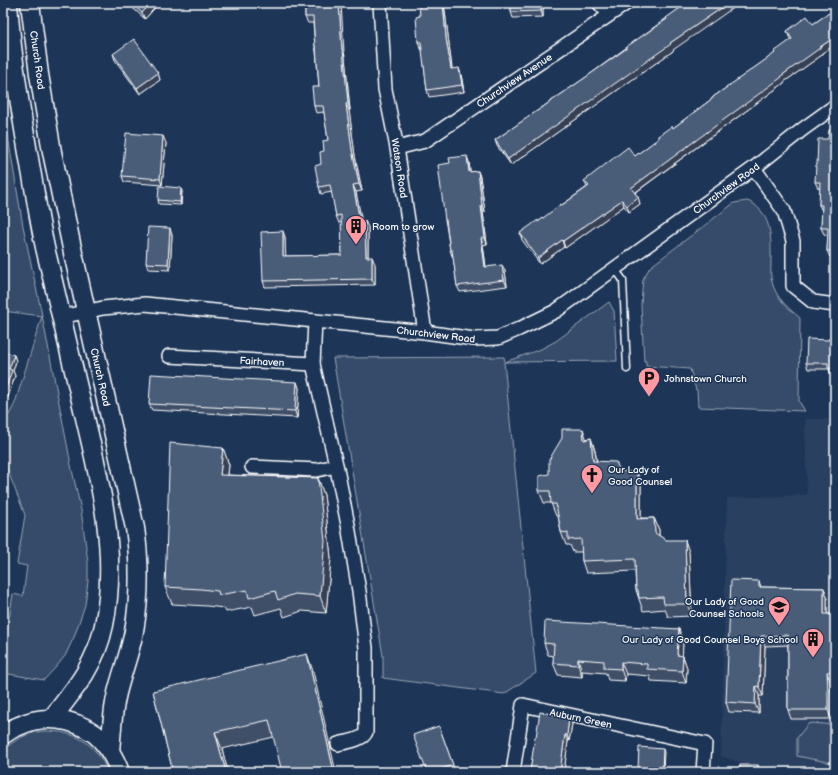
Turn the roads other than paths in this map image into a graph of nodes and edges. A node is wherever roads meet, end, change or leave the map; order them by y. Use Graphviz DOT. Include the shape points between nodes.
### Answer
graph roads {
  1 [pos="8,3"];
  2 [pos="30,3"];
  3 [pos="380,3"];
  4 [pos="600,3"];
  5 [pos="626,3"];
  6 [pos="609,14"];
  7 [pos="835,106"];
  8 [pos="397,148"];
  9 [pos="754,168"];
  10 [pos="615,269"];
  11 [pos="835,305"];
  12 [pos="87,311"];
  13 [pos="61,317"];
  14 [pos="315,321"];
  15 [pos="425,332"];
  16 [pos="169,356"];
  17 [pos="313,364"];
  18 [pos="627,369"];
  19 [pos="336,466"];
  20 [pos="252,467"];
  21 [pos="305,469"];
  22 [pos="300,481"];
  23 [pos="52,718"];
  24 [pos="3,735"];
  25 [pos="338,744"];
  26 [pos="110,751"];
  27 [pos="120,772"];
  28 [pos="513,772"];
  29 [pos="703,772"];
  1 -- 13 [label="main road" via="21,115 47,257"];
  2 -- 12 [label="main road, Church Road" via="52,152"];
  3 -- 8 [label="street, Watson Road" via="385,89"];
  4 -- 6 [label="street"];
  5 -- 6 [label="street, Churchview Avenue"];
  6 -- 8 [label="street, Churchview Avenue" via="425,141"];
  7 -- 9 [label="street, Churchview Road"];
  8 -- 15 [label="street, Watson Road"];
  9 -- 10 [label="street, Churchview Road"];
  9 -- 11 [label="street" via="784,211 793,241 793,286 813,302"];
  10 -- 15 [label="street, Churchview Road" via="556,311 498,338 474,339"];
  10 -- 18 [label="lane" via="623,280"];
  12 -- 13 [label="street, Churchview Road"];
  12 -- 14 [label="street, Churchview Road" via="145,304"];
  12 -- 26 [label="main road, Church Road" via="135,528 139,566 135,625 117,693"];
  13 -- 23 [label="main road" via="104,505 109,549 109,580 104,625 99,644 81,680"];
  14 -- 15 [label="street, Churchview Road"];
  14 -- 17 [label="street"];
  16 -- 17 [label="street, Fairhaven"];
  17 -- 19 [label="street"];
  19 -- 21 [label="street" via="317,470"];
  19 -- 25 [label="street" via="350,532 366,648 366,732 355,740"];
  20 -- 21 [label="street"];
  21 -- 22 [label="street"];
  23 -- 24 [label="main road" via="29,721"];
  23 -- 26 [label="main road" via="76,723 95,734"];
  26 -- 27 [label="main road"];
  28 -- 29 [label="street, Auburn Green" via="523,705 705,744"];
}
